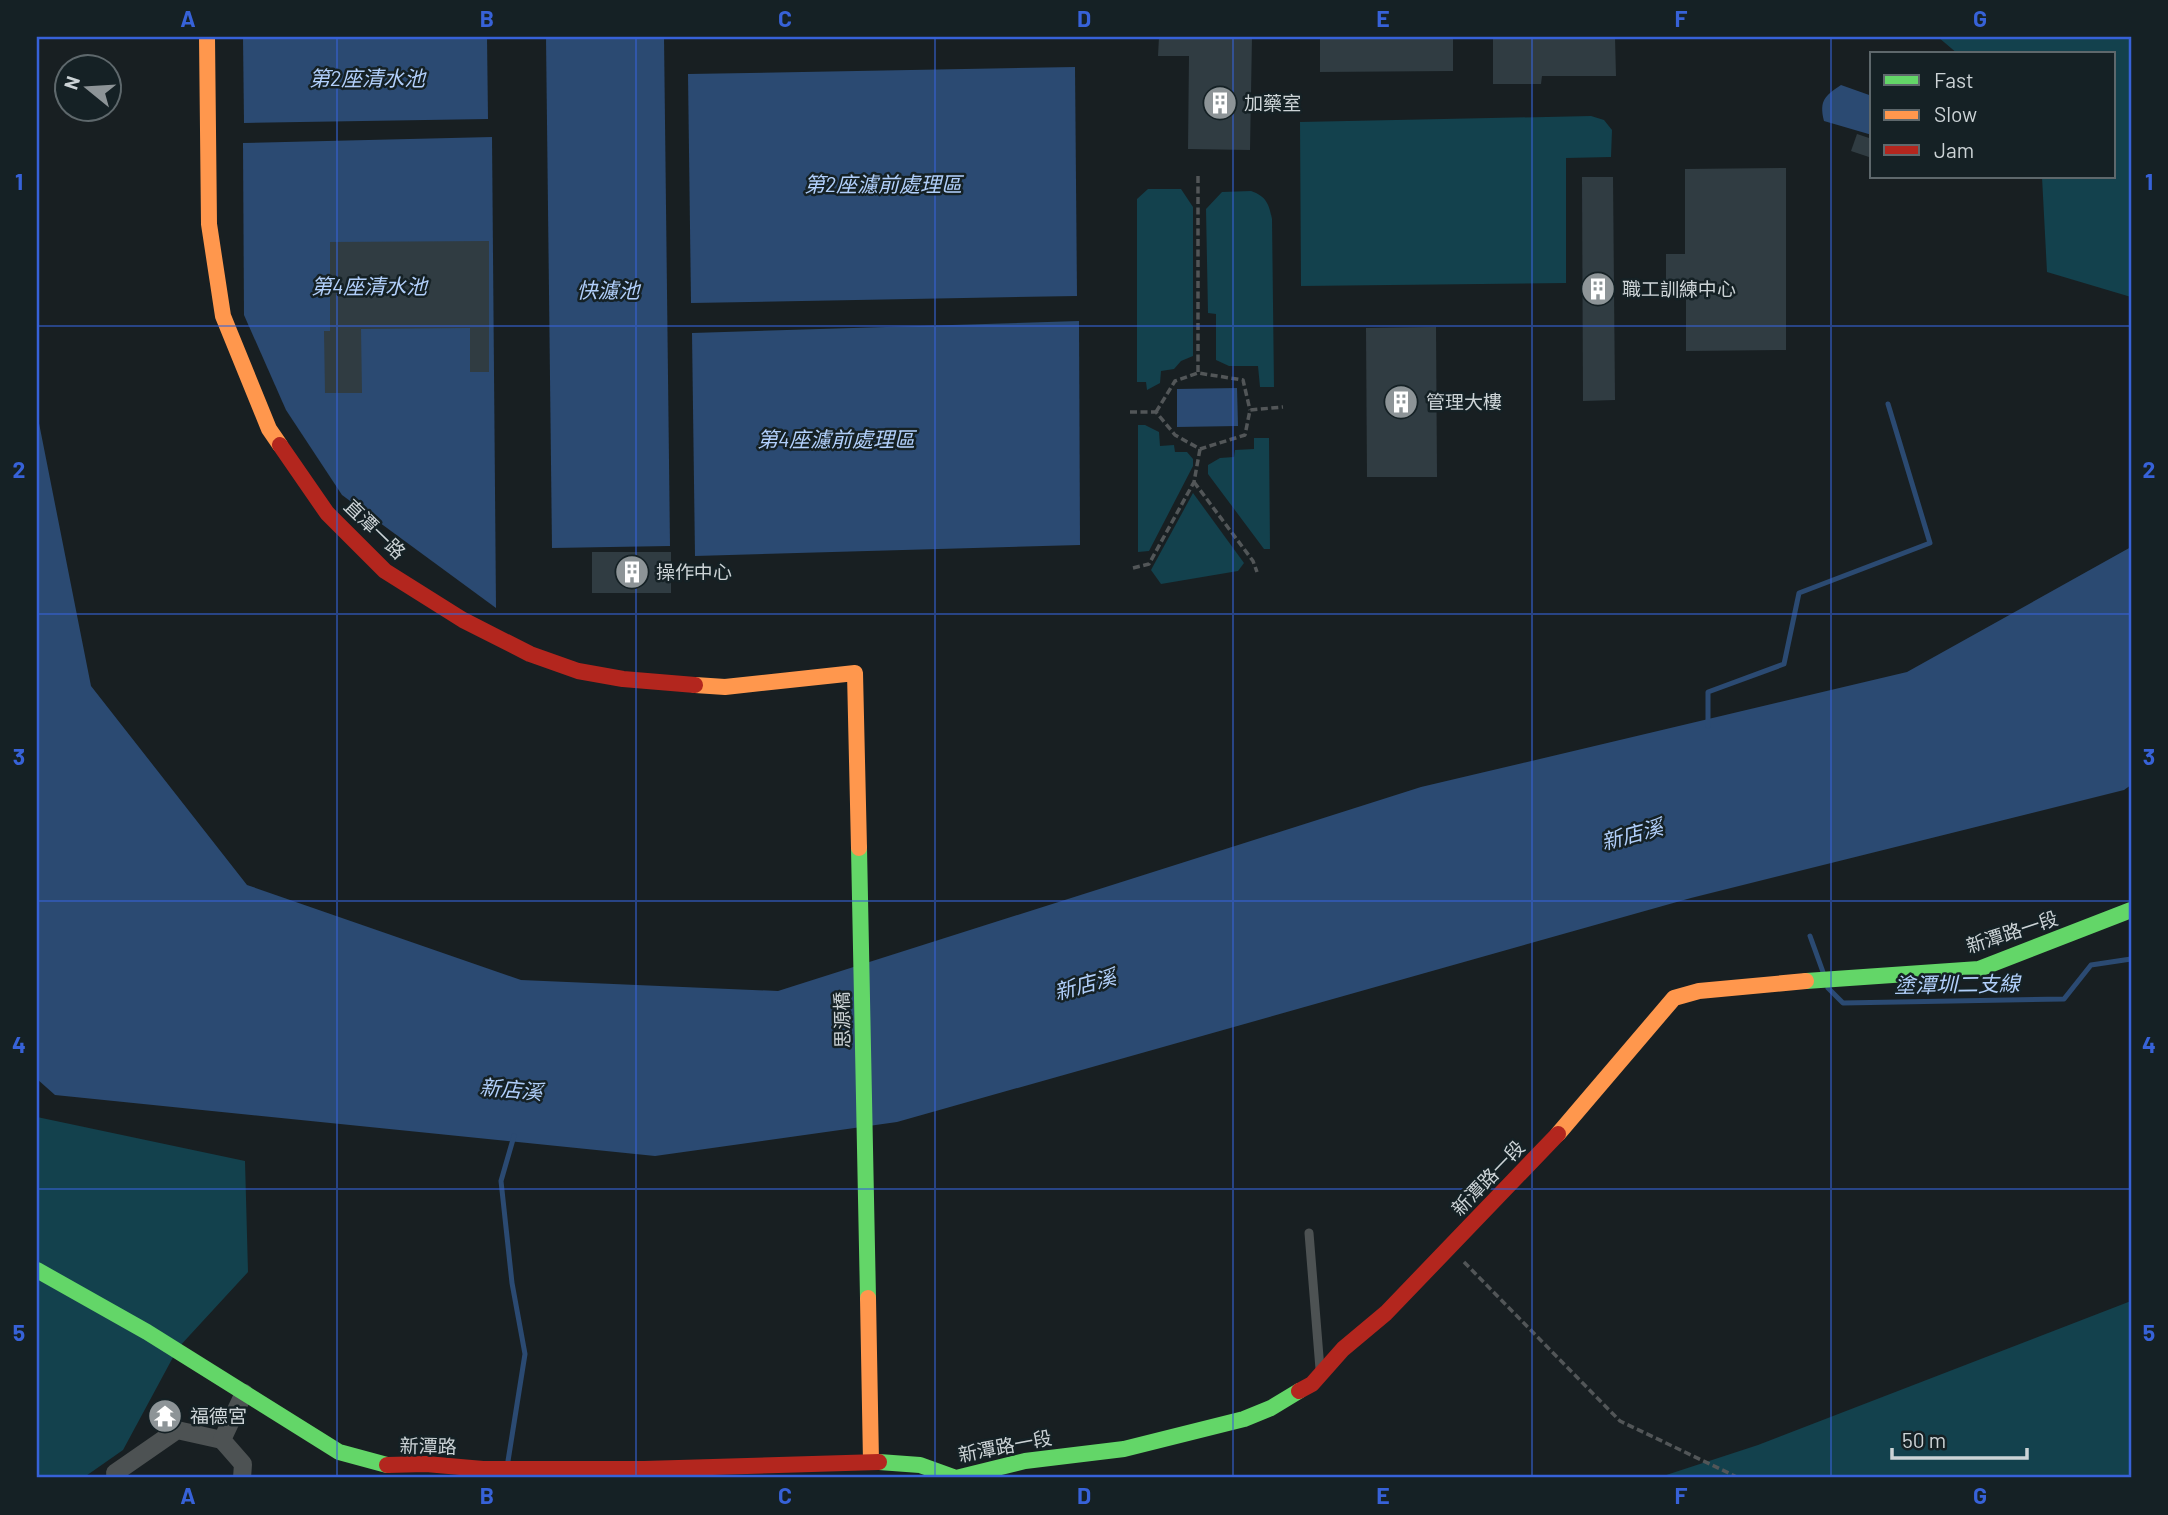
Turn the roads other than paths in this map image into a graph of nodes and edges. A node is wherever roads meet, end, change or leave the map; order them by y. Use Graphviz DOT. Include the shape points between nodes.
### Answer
graph roads {
  1 [pos="207,37"];
  2 [pos="857,690"];
  3 [pos="2131,910"];
  4 [pos="1309,1233"];
  5 [pos="37,1270"];
  6 [pos="1321,1374"];
  7 [pos="244,1393"];
  8 [pos="222,1440"];
  9 [pos="871,1462"];
  10 [pos="390,1472"];
  11 [pos="487,1472"];
  12 [pos="115,1473"];
  13 [pos="242,1478"];
  1 -- 2 [label="street, 直潭一路" via="209,225 223,316 269,429 327,513 385,571 463,620 530,654 578,671 725,687 855,673"];
  2 -- 9 [label="street, 思源橋"];
  3 -- 6 [label="street, 新潭路一段" via="1979,969 1804,981 1699,991 1674,998 1556,1137"];
  4 -- 6 [label="lane"];
  5 -- 7 [label="street, 新潭路"];
  6 -- 9 [label="street, 新潭路一段" via="1271,1408 1244,1419 1124,1449 1025,1461 956,1478 920,1465"];
  7 -- 8 [label="street"];
  7 -- 10 [label="street, 新潭路" via="339,1452"];
  8 -- 12 [label="street" via="177,1430"];
  8 -- 13 [label="street" via="243,1464"];
  9 -- 11 [label="street, 新潭路"];
  10 -- 11 [label="street, 新潭路" via="426,1464"];
}
